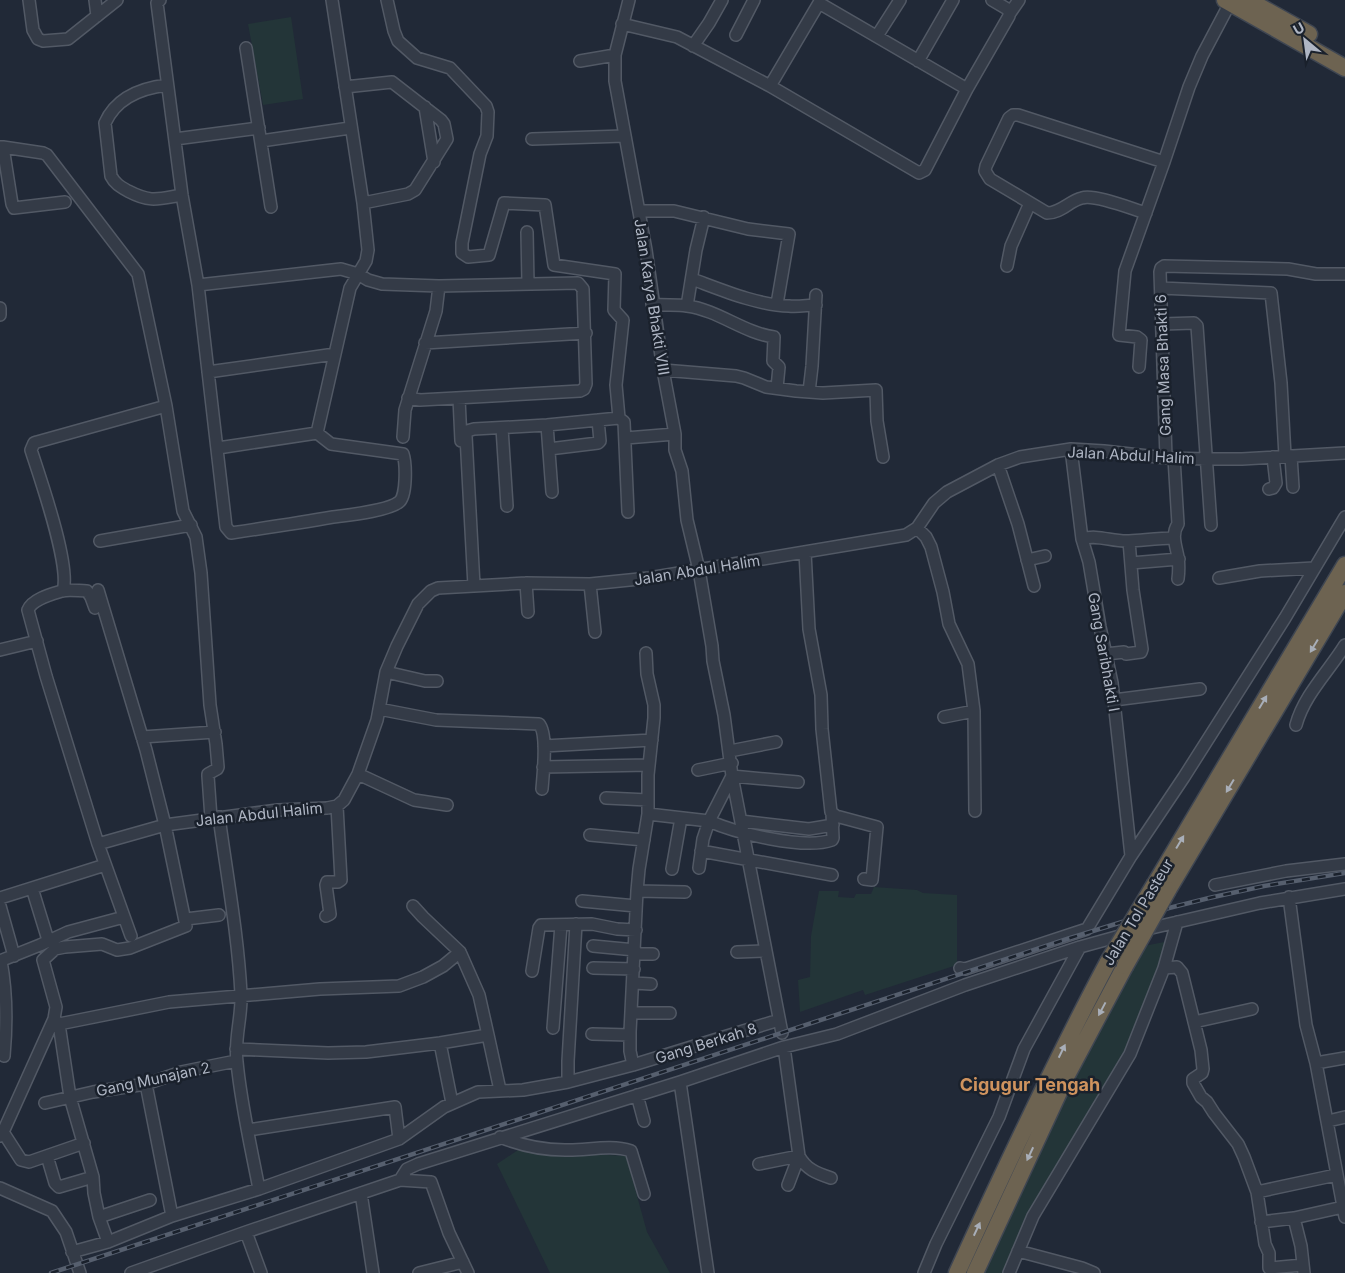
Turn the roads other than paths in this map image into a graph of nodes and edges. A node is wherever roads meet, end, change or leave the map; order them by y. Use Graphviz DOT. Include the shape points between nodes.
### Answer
graph roads {
  1 [pos="29,0"];
  2 [pos="95,0"];
  3 [pos="117,0"];
  4 [pos="332,0"];
  5 [pos="387,0"];
  6 [pos="629,0"];
  7 [pos="722,0"];
  8 [pos="754,0"];
  9 [pos="900,0"];
  10 [pos="953,0"];
  11 [pos="992,0"];
  12 [pos="1019,0"];
  13 [pos="1248,0"];
  14 [pos="158,1"];
  15 [pos="1228,2"];
  16 [pos="1010,13"];
  17 [pos="98,16"];
  18 [pos="622,24"];
  19 [pos="736,35"];
  20 [pos="877,36"];
  21 [pos="693,46"];
  22 [pos="246,48"];
  23 [pos="615,55"];
  24 [pos="1345,55"];
  25 [pos="580,61"];
  26 [pos="918,61"];
  27 [pos="1345,68"];
  28 [pos="167,85"];
  29 [pos="770,86"];
  30 [pos="345,88"];
  31 [pos="968,89"];
  32 [pos="425,107"];
  33 [pos="259,128"];
  34 [pos="350,128"];
  35 [pos="624,136"];
  36 [pos="174,139"];
  37 [pos="532,139"];
  38 [pos="261,141"];
  39 [pos="1,147"];
  40 [pos="434,162"];
  41 [pos="1164,162"];
  42 [pos="182,195"];
  43 [pos="66,202"];
  44 [pos="363,203"];
  45 [pos="1030,203"];
  46 [pos="271,207"];
  47 [pos="639,211"];
  48 [pos="1146,214"];
  49 [pos="704,218"];
  50 [pos="527,232"];
  51 [pos="1007,266"];
  52 [pos="358,274"];
  53 [pos="1345,274"];
  54 [pos="692,279"];
  55 [pos="528,284"];
  56 [pos="198,285"];
  57 [pos="439,286"];
  58 [pos="1161,288"];
  59 [pos="652,304"];
  60 [pos="777,304"];
  61 [pos="687,306"];
  62 [pos="0,308"];
  63 [pos="0,315"];
  64 [pos="1162,324"];
  65 [pos="586,333"];
  66 [pos="425,343"];
  67 [pos="334,354"];
  68 [pos="1140,367"];
  69 [pos="663,370"];
  70 [pos="208,372"];
  71 [pos="776,388"];
  72 [pos="809,392"];
  73 [pos="408,398"];
  74 [pos="459,398"];
  75 [pos="166,406"];
  76 [pos="619,418"];
  77 [pos="598,420"];
  78 [pos="547,425"];
  79 [pos="502,428"];
  80 [pos="317,433"];
  81 [pos="675,434"];
  82 [pos="403,437"];
  83 [pos="626,438"];
  84 [pos="218,448"];
  85 [pos="549,449"];
  86 [pos="1071,449"];
  87 [pos="1345,453"];
  88 [pos="883,457"];
  89 [pos="1283,457"];
  90 [pos="1170,458"];
  91 [pos="1208,459"];
  92 [pos="998,465"];
  93 [pos="1293,487"];
  94 [pos="1269,488"];
  95 [pos="552,492"];
  96 [pos="507,506"];
  97 [pos="628,512"];
  98 [pos="1345,517"];
  99 [pos="191,525"];
  100 [pos="1211,525"];
  101 [pos="917,528"];
  102 [pos="1174,538"];
  103 [pos="1082,539"];
  104 [pos="100,541"];
  105 [pos="1129,541"];
  106 [pos="805,552"];
  107 [pos="1045,556"];
  108 [pos="1179,559"];
  109 [pos="1027,560"];
  110 [pos="1131,563"];
  111 [pos="1345,565"];
  112 [pos="1314,568"];
  113 [pos="699,570"];
  114 [pos="1219,578"];
  115 [pos="1178,579"];
  116 [pos="471,581"];
  117 [pos="526,583"];
  118 [pos="590,584"];
  119 [pos="1034,586"];
  120 [pos="98,590"];
  121 [pos="63,591"];
  122 [pos="1336,599"];
  123 [pos="95,608"];
  124 [pos="528,612"];
  125 [pos="595,632"];
  126 [pos="37,641"];
  127 [pos="1345,644"];
  128 [pos="0,650"];
  129 [pos="646,653"];
  130 [pos="1106,654"];
  131 [pos="386,672"];
  132 [pos="437,681"];
  133 [pos="1200,689"];
  134 [pos="1114,700"];
  135 [pos="379,709"];
  136 [pos="974,711"];
  137 [pos="944,716"];
  138 [pos="1296,725"];
  139 [pos="214,732"];
  140 [pos="142,738"];
  141 [pos="652,740"];
  142 [pos="776,742"];
  143 [pos="544,746"];
  144 [pos="730,751"];
  145 [pos="732,763"];
  146 [pos="649,765"];
  147 [pos="543,767"];
  148 [pos="698,770"];
  149 [pos="358,774"];
  150 [pos="732,776"];
  151 [pos="798,782"];
  152 [pos="542,789"];
  153 [pos="606,798"];
  154 [pos="648,800"];
  155 [pos="447,805"];
  156 [pos="337,806"];
  157 [pos="975,811"];
  158 [pos="648,814"];
  159 [pos="215,818"];
  160 [pos="681,818"];
  161 [pos="832,819"];
  162 [pos="709,821"];
  163 [pos="741,821"];
  164 [pos="162,826"];
  165 [pos="744,834"];
  166 [pos="590,835"];
  167 [pos="644,840"];
  168 [pos="98,844"];
  169 [pos="701,851"];
  170 [pos="1130,856"];
  171 [pos="748,859"];
  172 [pos="1345,864"];
  173 [pos="105,865"];
  174 [pos="698,868"];
  175 [pos="672,869"];
  176 [pos="832,875"];
  177 [pos="864,879"];
  178 [pos="1215,885"];
  179 [pos="633,887"];
  180 [pos="1162,887"];
  181 [pos="32,888"];
  182 [pos="1345,889"];
  183 [pos="685,892"];
  184 [pos="1289,897"];
  185 [pos="0,898"];
  186 [pos="582,901"];
  187 [pos="0,906"];
  188 [pos="413,906"];
  189 [pos="636,906"];
  190 [pos="220,915"];
  191 [pos="326,916"];
  192 [pos="124,918"];
  193 [pos="186,919"];
  194 [pos="1176,922"];
  195 [pos="576,924"];
  196 [pos="561,925"];
  197 [pos="636,930"];
  198 [pos="131,936"];
  199 [pos="48,940"];
  200 [pos="593,946"];
  201 [pos="1080,947"];
  202 [pos="766,951"];
  203 [pos="460,952"];
  204 [pos="635,952"];
  205 [pos="737,952"];
  206 [pos="653,954"];
  207 [pos="14,956"];
  208 [pos="0,961"];
  209 [pos="593,968"];
  210 [pos="960,968"];
  211 [pos="1164,968"];
  212 [pos="634,969"];
  213 [pos="532,971"];
  214 [pos="634,983"];
  215 [pos="651,984"];
  216 [pos="241,996"];
  217 [pos="1252,1009"];
  218 [pos="632,1013"];
  219 [pos="670,1013"];
  220 [pos="779,1020"];
  221 [pos="57,1022"];
  222 [pos="1194,1022"];
  223 [pos="553,1028"];
  224 [pos="782,1033"];
  225 [pos="592,1034"];
  226 [pos="488,1035"];
  227 [pos="630,1036"];
  228 [pos="440,1044"];
  229 [pos="784,1047"];
  230 [pos="236,1055"];
  231 [pos="4,1056"];
  232 [pos="1345,1058"];
  233 [pos="1316,1063"];
  234 [pos="633,1065"];
  235 [pos="568,1082"];
  236 [pos="680,1082"];
  237 [pos="146,1084"];
  238 [pos="500,1090"];
  239 [pos="637,1095"];
  240 [pos="70,1098"];
  241 [pos="45,1103"];
  242 [pos="452,1103"];
  243 [pos="1345,1117"];
  244 [pos="644,1121"];
  245 [pos="1328,1121"];
  246 [pos="248,1130"];
  247 [pos="2,1134"];
  248 [pos="500,1138"];
  249 [pos="399,1139"];
  250 [pos="84,1143"];
  251 [pos="48,1156"];
  252 [pos="799,1156"];
  253 [pos="1340,1160"];
  254 [pos="759,1164"];
  255 [pos="1336,1176"];
  256 [pos="93,1177"];
  257 [pos="830,1178"];
  258 [pos="400,1180"];
  259 [pos="788,1185"];
  260 [pos="0,1188"];
  261 [pos="259,1189"];
  262 [pos="1258,1192"];
  263 [pos="360,1193"];
  264 [pos="644,1194"];
  265 [pos="150,1200"];
  266 [pos="1344,1212"];
  267 [pos="172,1216"];
  268 [pos="99,1217"];
  269 [pos="1294,1218"];
  270 [pos="1261,1222"];
  271 [pos="246,1232"];
  272 [pos="108,1242"];
  273 [pos="1018,1251"];
  274 [pos="72,1252"];
  275 [pos="466,1268"];
  276 [pos="1304,1269"];
  277 [pos="1089,1272"];
  278 [pos="80,1273"];
  279 [pos="131,1273"];
  280 [pos="261,1273"];
  281 [pos="373,1273"];
  282 [pos="419,1273"];
  283 [pos="708,1273"];
  284 [pos="924,1273"];
  285 [pos="957,1273"];
  286 [pos="975,1273"];
  287 [pos="1009,1273"];
  1 -- 17 [label="street" via="33,30 43,41 68,39"];
  2 -- 17 [label="street"];
  3 -- 17 [label="street"];
  4 -- 30 [label="street"];
  5 -- 76 [label="street" via="398,42 418,58 450,68 482,101 488,112 462,253 468,257 489,255 504,203 545,205 554,265 615,274 614,310 623,320 616,385"];
  6 -- 18 [label="street, Jalan Karya Bhakti VIII"];
  7 -- 21 [label="street"];
  8 -- 19 [label="street"];
  9 -- 20 [label="street"];
  10 -- 26 [label="street"];
  11 -- 16 [label="street"];
  12 -- 16 [label="street"];
  13 -- 24 [label="highway"];
  14 -- 28 [label="street"];
  15 -- 27 [label="highway"];
  15 -- 41 [label="street" via="1192,80"];
  16 -- 31 [label="street"];
  18 -- 21 [label="street" via="677,37"];
  18 -- 23 [label="street, Jalan Karya Bhakti VIII"];
  20 -- 26 [label="street"];
  20 -- 29 [label="street" via="818,3"];
  21 -- 29 [label="street"];
  22 -- 33 [label="street"];
  23 -- 25 [label="street"];
  23 -- 35 [label="street, Jalan Karya Bhakti VIII" via="614,81"];
  26 -- 31 [label="street"];
  28 -- 36 [label="street"];
  28 -- 42 [label="street" via="130,95 108,116 105,123 111,176 119,186 142,198"];
  29 -- 31 [label="street" via="919,173 924,170"];
  30 -- 32 [label="street" via="392,82"];
  30 -- 34 [label="street"];
  32 -- 40 [label="street"];
  32 -- 40 [label="street" via="444,124 447,139"];
  33 -- 36 [label="street"];
  33 -- 38 [label="street"];
  34 -- 38 [label="street"];
  34 -- 44 [label="street"];
  35 -- 37 [label="street"];
  35 -- 47 [label="street, Jalan Karya Bhakti VIII"];
  36 -- 42 [label="street"];
  38 -- 46 [label="street"];
  39 -- 43 [label="street" via="14,208"];
  39 -- 75 [label="street" via="47,155 136,268"];
  40 -- 44 [label="street" via="415,190"];
  41 -- 45 [label="street" via="1013,115 985,171 990,180"];
  41 -- 48 [label="street"];
  42 -- 56 [label="street"];
  44 -- 52 [label="street" via="368,250"];
  45 -- 48 [label="street" via="1047,213 1054,213 1092,196"];
  45 -- 51 [label="street" via="1011,246"];
  47 -- 49 [label="street" via="674,211"];
  47 -- 59 [label="street, Jalan Karya Bhakti VIII"];
  48 -- 68 [label="street" via="1125,271 1119,335 1141,340"];
  49 -- 54 [label="street"];
  49 -- 60 [label="street" via="748,229 789,234"];
  50 -- 55 [label="street"];
  52 -- 56 [label="street" via="341,269"];
  52 -- 57 [label="street" via="382,284"];
  52 -- 67 [label="street" via="350,288"];
  53 -- 58 [label="street, Gang Masa Bhakti 6" via="1316,274 1288,268 1164,266 1160,269"];
  54 -- 60 [label="street"];
  54 -- 61 [label="street"];
  55 -- 57 [label="street"];
  55 -- 65 [label="street" via="581,285"];
  56 -- 70 [label="street"];
  57 -- 66 [label="street" via="436,311"];
  58 -- 64 [label="street, Gang Masa Bhakti 6"];
  58 -- 89 [label="street" via="1271,293"];
  59 -- 61 [label="street"];
  59 -- 69 [label="street, Jalan Karya Bhakti VIII"];
  60 -- 72 [label="street" via="789,306 816,300"];
  61 -- 71 [label="street" via="762,335 774,336 773,360 779,367"];
  62 -- 63 [label="street"];
  64 -- 90 [label="street, Gang Masa Bhakti 6"];
  64 -- 91 [label="street" via="1194,323 1197,326"];
  65 -- 66 [label="street"];
  65 -- 74 [label="street" via="584,389"];
  66 -- 73 [label="street"];
  67 -- 70 [label="street"];
  67 -- 80 [label="street"];
  69 -- 71 [label="street" via="736,376 766,388"];
  69 -- 81 [label="street, Jalan Karya Bhakti VIII"];
  70 -- 84 [label="street"];
  71 -- 72 [label="street"];
  72 -- 88 [label="street" via="876,390"];
  73 -- 74 [label="street"];
  73 -- 82 [label="street"];
  74 -- 116 [label="street"];
  75 -- 99 [label="street" via="183,511"];
  75 -- 121 [label="street" via="32,446 61,556 65,582"];
  76 -- 77 [label="street"];
  76 -- 83 [label="street" via="624,422"];
  77 -- 78 [label="street"];
  77 -- 85 [label="street" via="598,443"];
  78 -- 79 [label="street"];
  78 -- 85 [label="street"];
  79 -- 96 [label="street"];
  79 -- 116 [label="street" via="474,429 466,433"];
  80 -- 84 [label="street"];
  80 -- 84 [label="street" via="331,444 403,454 403,498 398,504 366,512 231,533 226,527"];
  81 -- 83 [label="street"];
  81 -- 113 [label="street, Jalan Karya Bhakti VIII" via="687,520"];
  83 -- 97 [label="street"];
  85 -- 95 [label="street"];
  86 -- 90 [label="street, Jalan Abdul Halim"];
  86 -- 92 [label="street, Jalan Abdul Halim" via="1020,457"];
  86 -- 103 [label="street, Gang Saribhakti I"];
  87 -- 89 [label="street, Jalan Abdul Halim"];
  89 -- 91 [label="street, Jalan Abdul Halim"];
  89 -- 93 [label="street"];
  89 -- 94 [label="street" via="1276,483"];
  90 -- 91 [label="street, Jalan Abdul Halim"];
  90 -- 102 [label="street, Gang Masa Bhakti 6" via="1178,524"];
  91 -- 100 [label="street"];
  92 -- 101 [label="street, Jalan Abdul Halim" via="940,496"];
  92 -- 109 [label="street"];
  98 -- 112 [label="street"];
  99 -- 104 [label="street"];
  99 -- 139 [label="street" via="201,573"];
  101 -- 106 [label="street, Jalan Abdul Halim" via="893,537"];
  101 -- 136 [label="street" via="932,547 949,624 968,664"];
  102 -- 105 [label="street"];
  102 -- 108 [label="street"];
  103 -- 105 [label="street" via="1098,536"];
  103 -- 130 [label="street, Gang Saribhakti I"];
  105 -- 110 [label="street"];
  106 -- 113 [label="street, Jalan Abdul Halim"];
  106 -- 161 [label="street" via="809,629 821,695"];
  107 -- 109 [label="street"];
  108 -- 110 [label="street"];
  108 -- 115 [label="street"];
  109 -- 119 [label="street"];
  110 -- 130 [label="street" via="1142,649 1137,653"];
  111 -- 122 [label="highway, Jalan Tol Pasteur"];
  112 -- 114 [label="street" via="1260,571"];
  112 -- 170 [label="street" via="1184,777"];
  113 -- 118 [label="street, Jalan Abdul Halim"];
  113 -- 144 [label="street, Jalan Karya Bhakti VIII"];
  116 -- 117 [label="street, Jalan Abdul Halim"];
  116 -- 131 [label="street, Jalan Abdul Halim" via="438,588 425,596 406,626"];
  117 -- 118 [label="street, Jalan Abdul Halim"];
  117 -- 124 [label="street"];
  118 -- 125 [label="street"];
  120 -- 140 [label="street"];
  121 -- 123 [label="street" via="87,591"];
  121 -- 126 [label="street" via="30,605 28,610"];
  122 -- 180 [label="highway, Jalan Tol Pasteur"];
  126 -- 128 [label="street"];
  126 -- 168 [label="street"];
  127 -- 138 [label="street" via="1307,698"];
  129 -- 141 [label="street" via="654,705"];
  130 -- 134 [label="street, Gang Saribhakti I"];
  131 -- 132 [label="street" via="425,682"];
  131 -- 135 [label="street, Jalan Abdul Halim"];
  133 -- 134 [label="street"];
  134 -- 170 [label="street, Gang Saribhakti I"];
  135 -- 143 [label="street" via="436,720 539,724"];
  135 -- 149 [label="street, Jalan Abdul Halim"];
  136 -- 137 [label="street"];
  136 -- 157 [label="street"];
  139 -- 140 [label="street"];
  139 -- 159 [label="street" via="218,767 208,776"];
  140 -- 164 [label="street"];
  141 -- 143 [label="street"];
  141 -- 146 [label="street"];
  142 -- 144 [label="street"];
  143 -- 147 [label="street"];
  144 -- 145 [label="street, Jalan Karya Bhakti VIII"];
  145 -- 148 [label="street"];
  145 -- 150 [label="street, Jalan Karya Bhakti VIII"];
  146 -- 147 [label="street"];
  146 -- 154 [label="street"];
  147 -- 152 [label="street"];
  149 -- 155 [label="street" via="414,800"];
  149 -- 156 [label="street, Jalan Abdul Halim" via="344,800"];
  150 -- 151 [label="street"];
  150 -- 162 [label="street"];
  150 -- 163 [label="street, Jalan Karya Bhakti VIII"];
  153 -- 154 [label="street"];
  154 -- 158 [label="street"];
  156 -- 159 [label="street, Jalan Abdul Halim"];
  156 -- 191 [label="street" via="341,880 327,882 330,914"];
  158 -- 160 [label="street"];
  158 -- 167 [label="street"];
  159 -- 164 [label="street, Jalan Abdul Halim"];
  159 -- 216 [label="street" via="234,922"];
  160 -- 162 [label="street"];
  160 -- 175 [label="street"];
  161 -- 163 [label="street" via="809,829"];
  161 -- 165 [label="street" via="832,840 825,843"];
  161 -- 177 [label="street" via="836,816 876,827 872,880"];
  162 -- 165 [label="street"];
  162 -- 169 [label="street"];
  163 -- 165 [label="street, Jalan Karya Bhakti VIII"];
  164 -- 168 [label="street, Jalan Abdul Halim"];
  164 -- 193 [label="street"];
  165 -- 171 [label="street, Jalan Karya Bhakti VIII"];
  166 -- 167 [label="street"];
  167 -- 179 [label="street"];
  168 -- 173 [label="street"];
  169 -- 171 [label="street"];
  169 -- 174 [label="street"];
  170 -- 210 [label="street" via="1088,929"];
  171 -- 176 [label="street"];
  171 -- 202 [label="street, Jalan Karya Bhakti VIII"];
  172 -- 178 [label="street"];
  173 -- 181 [label="street"];
  173 -- 192 [label="street"];
  179 -- 183 [label="street"];
  179 -- 189 [label="street"];
  285 -- 180 [label="highway, Jalan Tol Pasteur, one-way, bridge" via="1077,1020 1108,962"];
  180 -- 286 [label="highway, Jalan Tol Pasteur, one-way, bridge" via="1125,966 1067,1075"];
  181 -- 185 [label="street"];
  181 -- 199 [label="street"];
  182 -- 184 [label="street"];
  184 -- 194 [label="street"];
  184 -- 233 [label="street" via="1306,1025"];
  186 -- 189 [label="street"];
  187 -- 207 [label="street"];
  188 -- 203 [label="street"];
  189 -- 197 [label="street"];
  190 -- 193 [label="street"];
  192 -- 198 [label="street"];
  192 -- 199 [label="street"];
  193 -- 221 [label="street" via="184,928 130,948 117,950 102,944 55,949 43,960"];
  194 -- 201 [label="street"];
  194 -- 211 [label="street"];
  195 -- 196 [label="street"];
  195 -- 197 [label="street"];
  195 -- 235 [label="street"];
  196 -- 213 [label="street" via="540,926"];
  196 -- 223 [label="street"];
  197 -- 204 [label="street"];
  199 -- 207 [label="street"];
  200 -- 204 [label="street"];
  201 -- 229 [label="street" via="966,985 837,1034"];
  201 -- 284 [label="street" via="1024,1049 999,1117"];
  202 -- 205 [label="street"];
  202 -- 220 [label="street, Jalan Karya Bhakti VIII"];
  203 -- 216 [label="street" via="443,966 399,986"];
  203 -- 226 [label="street" via="479,995"];
  204 -- 206 [label="street"];
  204 -- 212 [label="street"];
  207 -- 208 [label="street"];
  208 -- 231 [label="street" via="6,985"];
  209 -- 212 [label="street"];
  211 -- 222 [label="street" via="1177,967 1182,973"];
  211 -- 273 [label="street" via="1130,1054 1033,1216"];
  212 -- 214 [label="street"];
  214 -- 215 [label="street"];
  214 -- 218 [label="street"];
  216 -- 221 [label="street" via="169,1002"];
  216 -- 230 [label="street"];
  217 -- 222 [label="street"];
  218 -- 219 [label="street"];
  218 -- 227 [label="street"];
  220 -- 224 [label="street, Jalan Karya Bhakti VIII"];
  220 -- 234 [label="street, Gang Berkah 8"];
  221 -- 240 [label="street"];
  221 -- 247 [label="street"];
  222 -- 262 [label="street" via="1203,1069 1193,1083 1238,1144"];
  225 -- 227 [label="street"];
  226 -- 228 [label="street, Gang Munajan 2"];
  226 -- 238 [label="street"];
  227 -- 234 [label="street"];
  228 -- 230 [label="street, Gang Munajan 2" via="366,1052"];
  228 -- 242 [label="street"];
  229 -- 236 [label="street"];
  229 -- 252 [label="street"];
  230 -- 237 [label="street, Gang Munajan 2"];
  230 -- 246 [label="street"];
  232 -- 233 [label="street"];
  233 -- 245 [label="street"];
  234 -- 235 [label="street, Gang Berkah 8"];
  235 -- 238 [label="street, Gang Berkah 8" via="523,1090"];
  236 -- 239 [label="street"];
  236 -- 283 [label="street"];
  237 -- 240 [label="street, Gang Munajan 2"];
  237 -- 267 [label="street"];
  238 -- 242 [label="street, Gang Berkah 8" via="478,1092"];
  239 -- 244 [label="street"];
  239 -- 248 [label="street"];
  240 -- 241 [label="street, Gang Munajan 2"];
  240 -- 250 [label="street"];
  242 -- 249 [label="street, Gang Berkah 8"];
  243 -- 245 [label="street"];
  245 -- 253 [label="street"];
  246 -- 249 [label="street" via="395,1104"];
  246 -- 261 [label="street"];
  247 -- 251 [label="street" via="21,1160 29,1162"];
  248 -- 258 [label="street" via="407,1168"];
  248 -- 264 [label="street" via="528,1146 565,1150 631,1151"];
  249 -- 261 [label="street, Gang Berkah 8"];
  250 -- 251 [label="street"];
  250 -- 256 [label="street"];
  251 -- 256 [label="street" via="59,1187"];
  252 -- 254 [label="street"];
  252 -- 257 [label="street" via="812,1172"];
  252 -- 259 [label="street"];
  253 -- 255 [label="street"];
  255 -- 262 [label="street"];
  255 -- 266 [label="street"];
  256 -- 268 [label="street"];
  258 -- 263 [label="street"];
  258 -- 275 [label="street" via="431,1182 449,1233"];
  260 -- 274 [label="street" via="52,1211 66,1232"];
  261 -- 267 [label="street, Gang Berkah 8"];
  262 -- 270 [label="street"];
  263 -- 271 [label="street"];
  263 -- 281 [label="street"];
  265 -- 268 [label="street"];
  266 -- 269 [label="street"];
  267 -- 272 [label="street, Gang Berkah 8"];
  268 -- 272 [label="street"];
  269 -- 270 [label="street"];
  269 -- 276 [label="street"];
  270 -- 276 [label="street" via="1269,1268"];
  271 -- 279 [label="street"];
  271 -- 280 [label="street"];
  272 -- 274 [label="street, Gang Berkah 8"];
  273 -- 277 [label="street"];
  273 -- 287 [label="street"];
  274 -- 278 [label="street"];
  275 -- 282 [label="street"];
}
